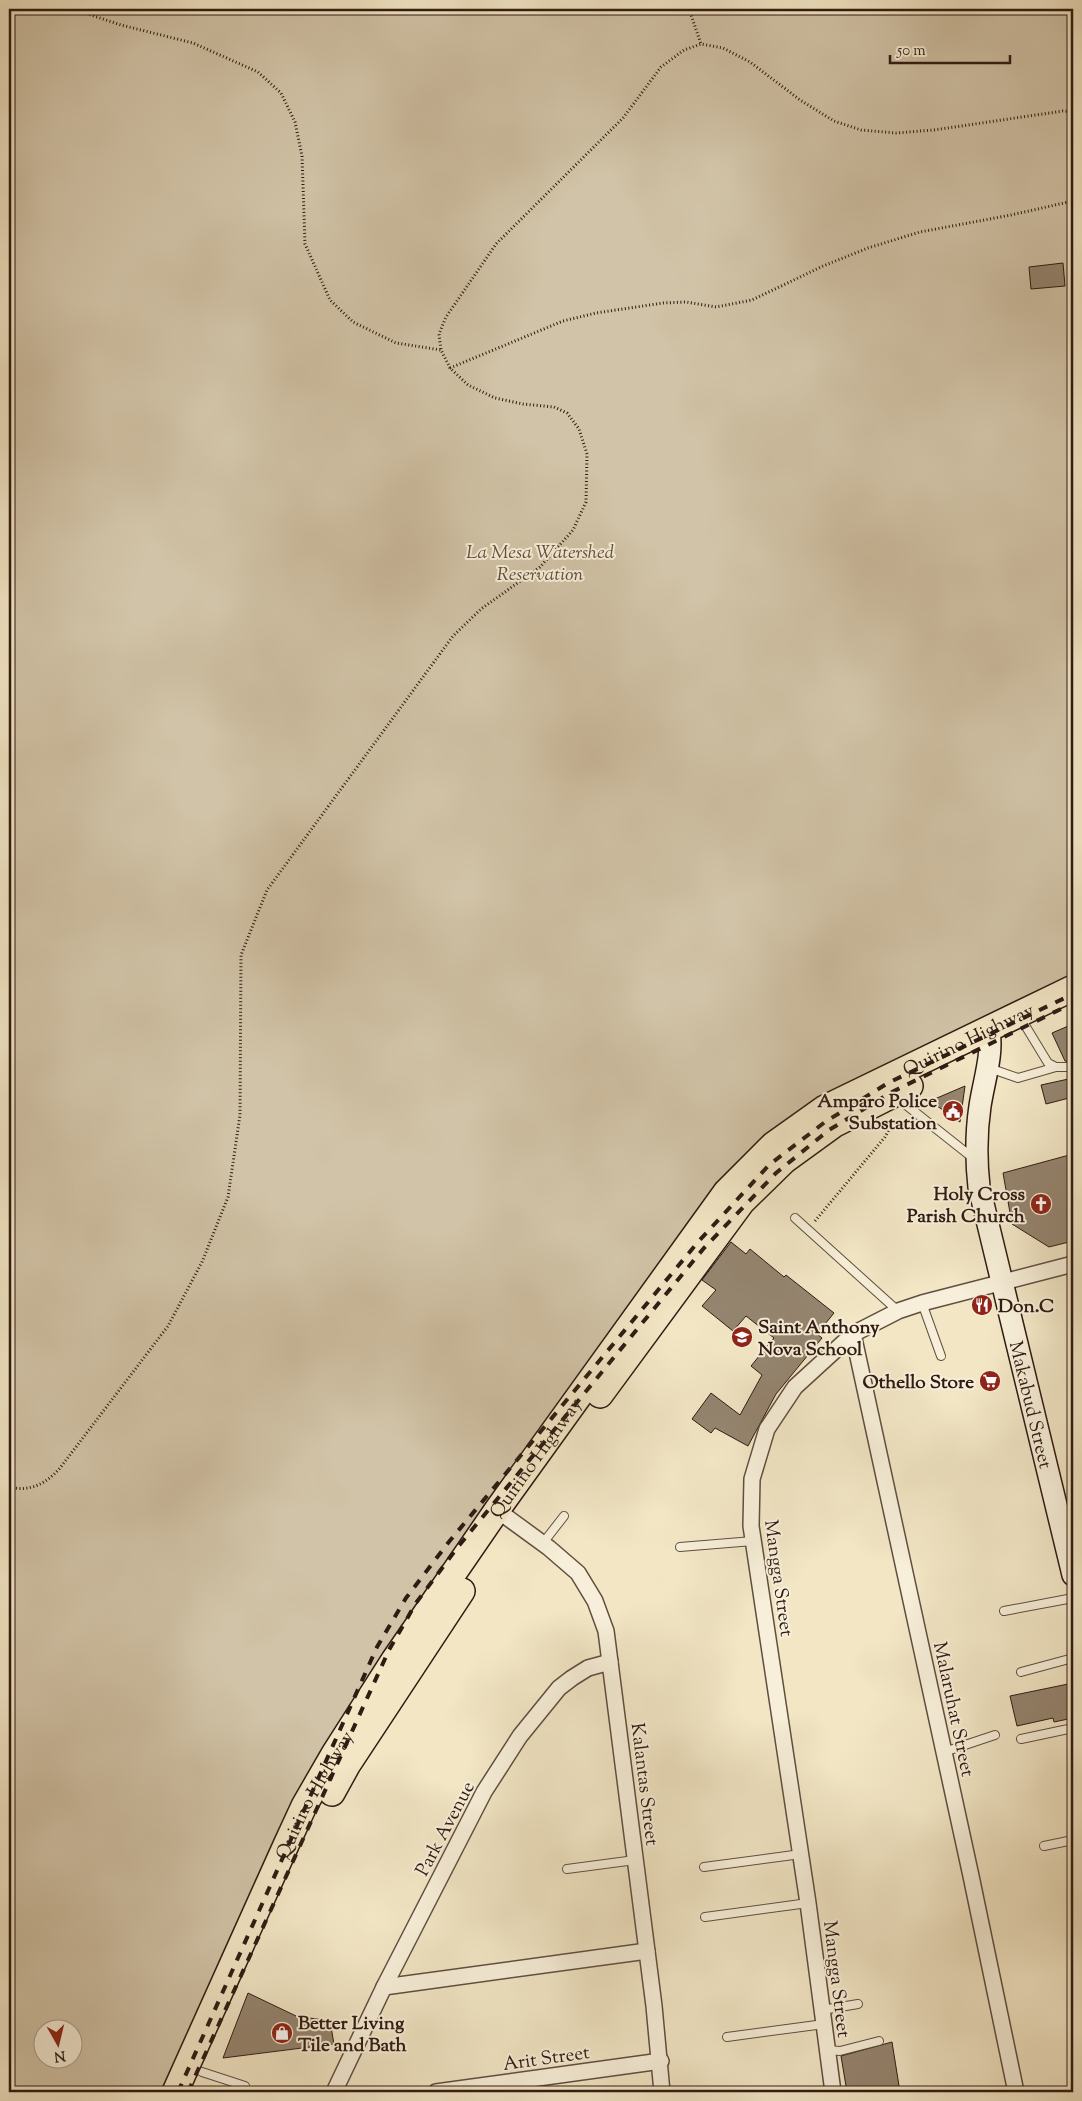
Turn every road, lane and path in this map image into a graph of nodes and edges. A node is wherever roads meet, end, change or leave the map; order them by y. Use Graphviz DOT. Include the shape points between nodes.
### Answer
graph roads {
  1 [pos="73,9"];
  2 [pos="689,9"];
  3 [pos="701,44"];
  4 [pos="1073,112"];
  5 [pos="1073,201"];
  6 [pos="441,350"];
  7 [pos="450,368"];
  8 [pos="1073,988"];
  9 [pos="1073,1005"];
  10 [pos="1023,1021"];
  11 [pos="989,1048"];
  12 [pos="1056,1067"];
  13 [pos="1068,1067"];
  14 [pos="888,1097"];
  15 [pos="977,1161"];
  16 [pos="795,1218"];
  17 [pos="808,1229"];
  18 [pos="1073,1264"];
  19 [pos="1002,1282"];
  20 [pos="922,1302"];
  21 [pos="898,1311"];
  22 [pos="854,1334"];
  23 [pos="940,1356"];
  24 [pos="9,1487"];
  25 [pos="504,1514"];
  26 [pos="564,1516"];
  27 [pos="753,1541"];
  28 [pos="543,1542"];
  29 [pos="680,1547"];
  30 [pos="1073,1575"];
  31 [pos="1073,1598"];
  32 [pos="1004,1610"];
  33 [pos="1073,1658"];
  34 [pos="610,1662"];
  35 [pos="1021,1672"];
  36 [pos="1073,1728"];
  37 [pos="995,1735"];
  38 [pos="1021,1739"];
  39 [pos="944,1752"];
  40 [pos="1073,1840"];
  41 [pos="1044,1846"];
  42 [pos="800,1854"];
  43 [pos="635,1860"];
  44 [pos="704,1867"];
  45 [pos="568,1869"];
  46 [pos="808,1903"];
  47 [pos="705,1917"];
  48 [pos="647,1951"];
  49 [pos="384,1986"];
  50 [pos="232,1987"];
  51 [pos="858,2004"];
  52 [pos="823,2017"];
  53 [pos="727,2037"];
  54 [pos="879,2042"];
  55 [pos="827,2050"];
  56 [pos="661,2060"];
  57 [pos="198,2082"];
  58 [pos="245,2086"];
  59 [pos="175,2092"];
  60 [pos="334,2092"];
  61 [pos="436,2092"];
  62 [pos="662,2092"];
  63 [pos="832,2092"];
  64 [pos="1016,2092"];
  1 -- 6 [label="path" via="193,43 258,72 281,93 295,122 302,156 305,244 330,300 353,322 396,343"];
  2 -- 3 [label="path"];
  3 -- 4 [label="path" via="723,48 750,62 800,100 834,121 860,130 934,130"];
  3 -- 6 [label="path" via="684,50 661,67 623,118 496,244 446,318 439,334"];
  5 -- 7 [label="path" via="920,232 868,248 752,300 716,307 686,302 663,303 563,321"];
  6 -- 7 [label="path"];
  7 -- 24 [label="path" via="468,385 495,398 554,407 567,413 579,429 587,454 586,502 573,530 540,567 481,609 453,636 267,890 241,955 240,1115 228,1197 202,1262 168,1326 60,1468 49,1480 33,1488"];
  8 -- 10 [label="main road, Quirino Highway"];
  9 -- 10 [label="main road, Quirino Highway"];
  10 -- 11 [label="main road, Quirino Highway"];
  10 -- 12 [label="lane" via="1048,1063"];
  11 -- 12 [label="lane" via="1018,1078"];
  11 -- 14 [label="main road, Quirino Highway"];
  11 -- 15 [label="street, Makabud Street" via="980,1108"];
  11 -- 25 [label="main road, Quirino Highway" via="825,1108 773,1145 726,1192"];
  12 -- 13 [label="lane"];
  14 -- 15 [label="lane"];
  14 -- 17 [label="path" via="890,1128 885,1137"];
  14 -- 25 [label="main road, Quirino Highway" via="835,1124 784,1161 742,1202"];
  15 -- 19 [label="street, Makabud Street" via="981,1196"];
  16 -- 17 [label="lane"];
  17 -- 21 [label="lane"];
  18 -- 19 [label="street, Mangga Street"];
  19 -- 20 [label="street, Mangga Street"];
  19 -- 30 [label="street, Makabud Street"];
  20 -- 21 [label="street, Mangga Street"];
  20 -- 23 [label="lane"];
  21 -- 22 [label="street, Mangga Street"];
  22 -- 27 [label="street, Mangga Street" via="795,1387 767,1429 752,1479"];
  22 -- 39 [label="street, Malaruhat Street"];
  25 -- 28 [label="street, Kalantas Street"];
  25 -- 50 [label="main road, Quirino Highway" via="318,1816"];
  26 -- 28 [label="lane"];
  27 -- 29 [label="lane"];
  27 -- 42 [label="street, Mangga Street"];
  28 -- 34 [label="street, Kalantas Street" via="578,1573 595,1601 606,1632"];
  31 -- 32 [label="lane"];
  33 -- 35 [label="lane"];
  34 -- 43 [label="street, Kalantas Street"];
  34 -- 49 [label="street, Park Avenue" via="588,1668 559,1688 520,1736 484,1792"];
  36 -- 38 [label="lane"];
  37 -- 39 [label="lane"];
  39 -- 64 [label="street, Malaruhat Street"];
  40 -- 41 [label="lane"];
  42 -- 44 [label="lane"];
  42 -- 46 [label="street, Mangga Street"];
  43 -- 45 [label="lane"];
  43 -- 48 [label="street, Kalantas Street"];
  46 -- 47 [label="lane"];
  46 -- 52 [label="street, Mangga Street"];
  48 -- 49 [label="street"];
  48 -- 56 [label="street, Kalantas Street"];
  49 -- 60 [label="street, Park Avenue"];
  50 -- 57 [label="main road, Quirino Highway"];
  50 -- 59 [label="main road, Quirino Highway"];
  51 -- 52 [label="lane"];
  52 -- 53 [label="lane"];
  52 -- 55 [label="street, Mangga Street"];
  54 -- 55 [label="lane" via="840,2051"];
  55 -- 63 [label="street, Mangga Street"];
  56 -- 61 [label="street, Arit Street"];
  56 -- 62 [label="street, Kalantas Street"];
  57 -- 58 [label="lane"];
}
